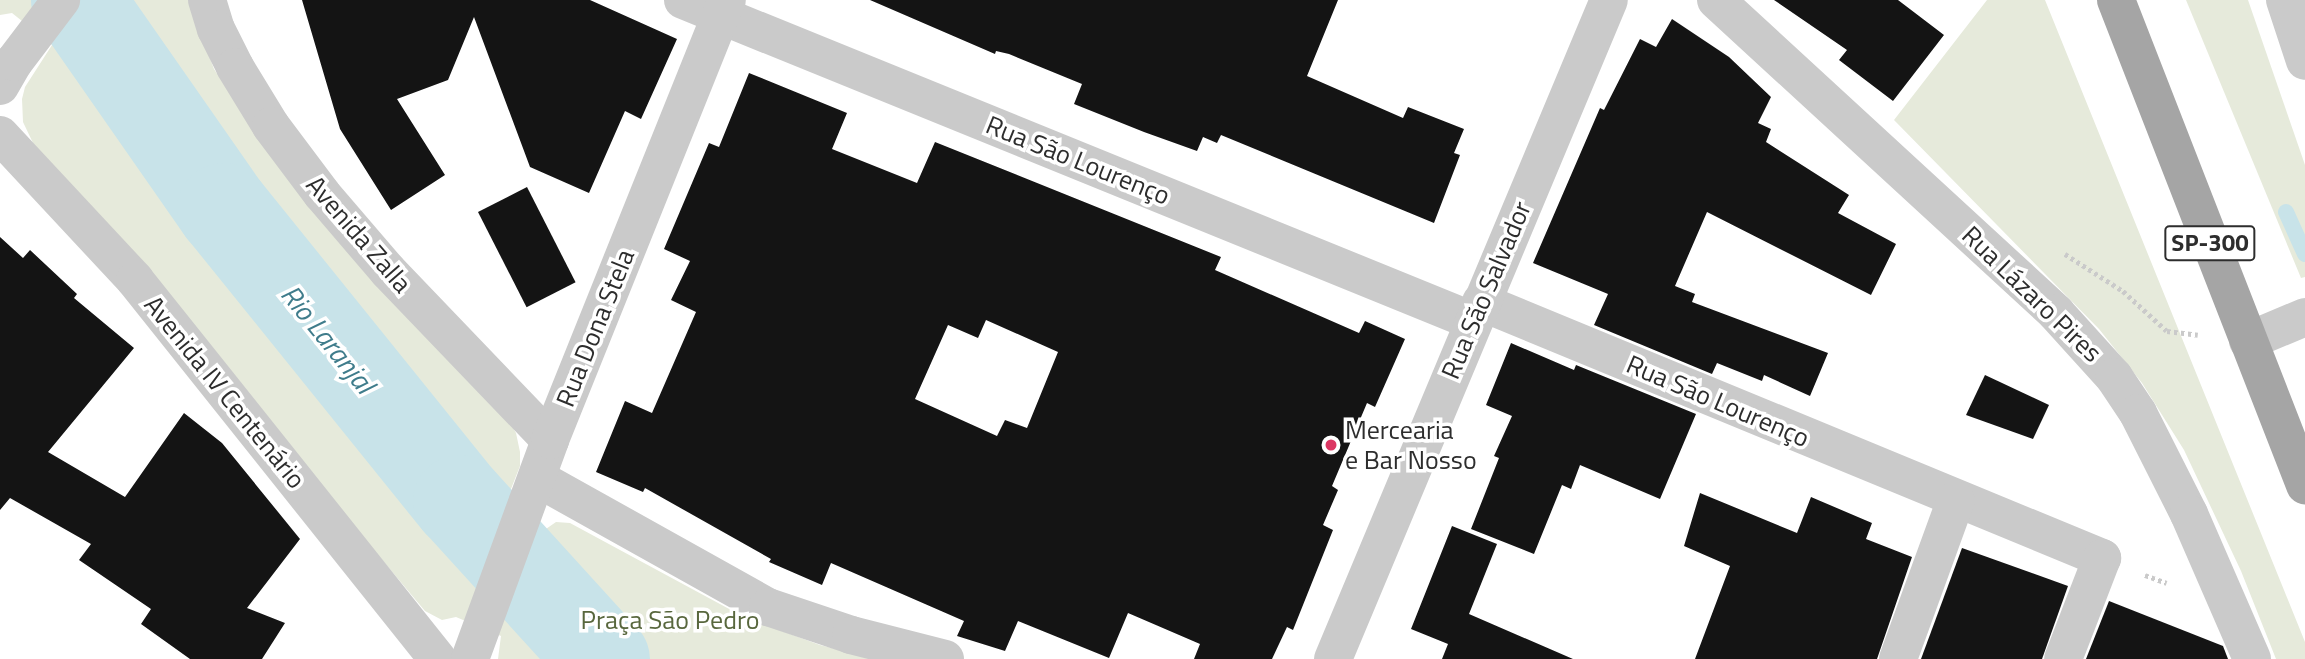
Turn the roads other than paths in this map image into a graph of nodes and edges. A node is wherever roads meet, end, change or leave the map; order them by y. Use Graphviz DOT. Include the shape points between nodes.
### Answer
graph roads {
  1 [pos="61,0"];
  2 [pos="208,0"];
  3 [pos="683,0"];
  4 [pos="1609,0"];
  5 [pos="1716,0"];
  6 [pos="2116,0"];
  7 [pos="2285,0"];
  8 [pos="724,7"];
  9 [pos="2305,61"];
  10 [pos="0,86"];
  11 [pos="0,135"];
  12 [pos="1477,311"];
  13 [pos="2305,317"];
  14 [pos="2248,341"];
  15 [pos="550,440"];
  16 [pos="537,478"];
  17 [pos="2305,485"];
  18 [pos="1956,500"];
  19 [pos="475,644"];
  20 [pos="438,659"];
  21 [pos="945,659"];
  22 [pos="1333,659"];
  23 [pos="1898,659"];
  24 [pos="2063,659"];
  25 [pos="2252,659"];
  1 -- 10 [label="street"];
  2 -- 15 [label="street, Avenida Zalla" via="235,67 271,126 322,194 388,271"];
  3 -- 8 [label="street, Rua São Lourenço"];
  4 -- 12 [label="street, Rua São Salvador"];
  5 -- 25 [label="street, Rua Lázaro Pires" via="2090,347 2138,413 2223,587"];
  6 -- 14 [label="main road, SP-300"];
  7 -- 9 [label="street"];
  8 -- 12 [label="street, Rua São Lourenço"];
  8 -- 15 [label="street, Rua Dona Stela"];
  11 -- 20 [label="street, Avenida IV Centenário" via="135,279"];
  12 -- 18 [label="street, Rua São Lourenço"];
  12 -- 22 [label="street, Rua São Salvador"];
  13 -- 14 [label="street"];
  14 -- 17 [label="main road, SP-300"];
  15 -- 16 [label="street, Rua Dona Stela"];
  16 -- 19 [label="street, Rua Dona Stela"];
  16 -- 21 [label="street" via="768,607"];
  18 -- 23 [label="street"];
  18 -- 24 [label="street, Rua São Lourenço" via="2102,558"];
}
